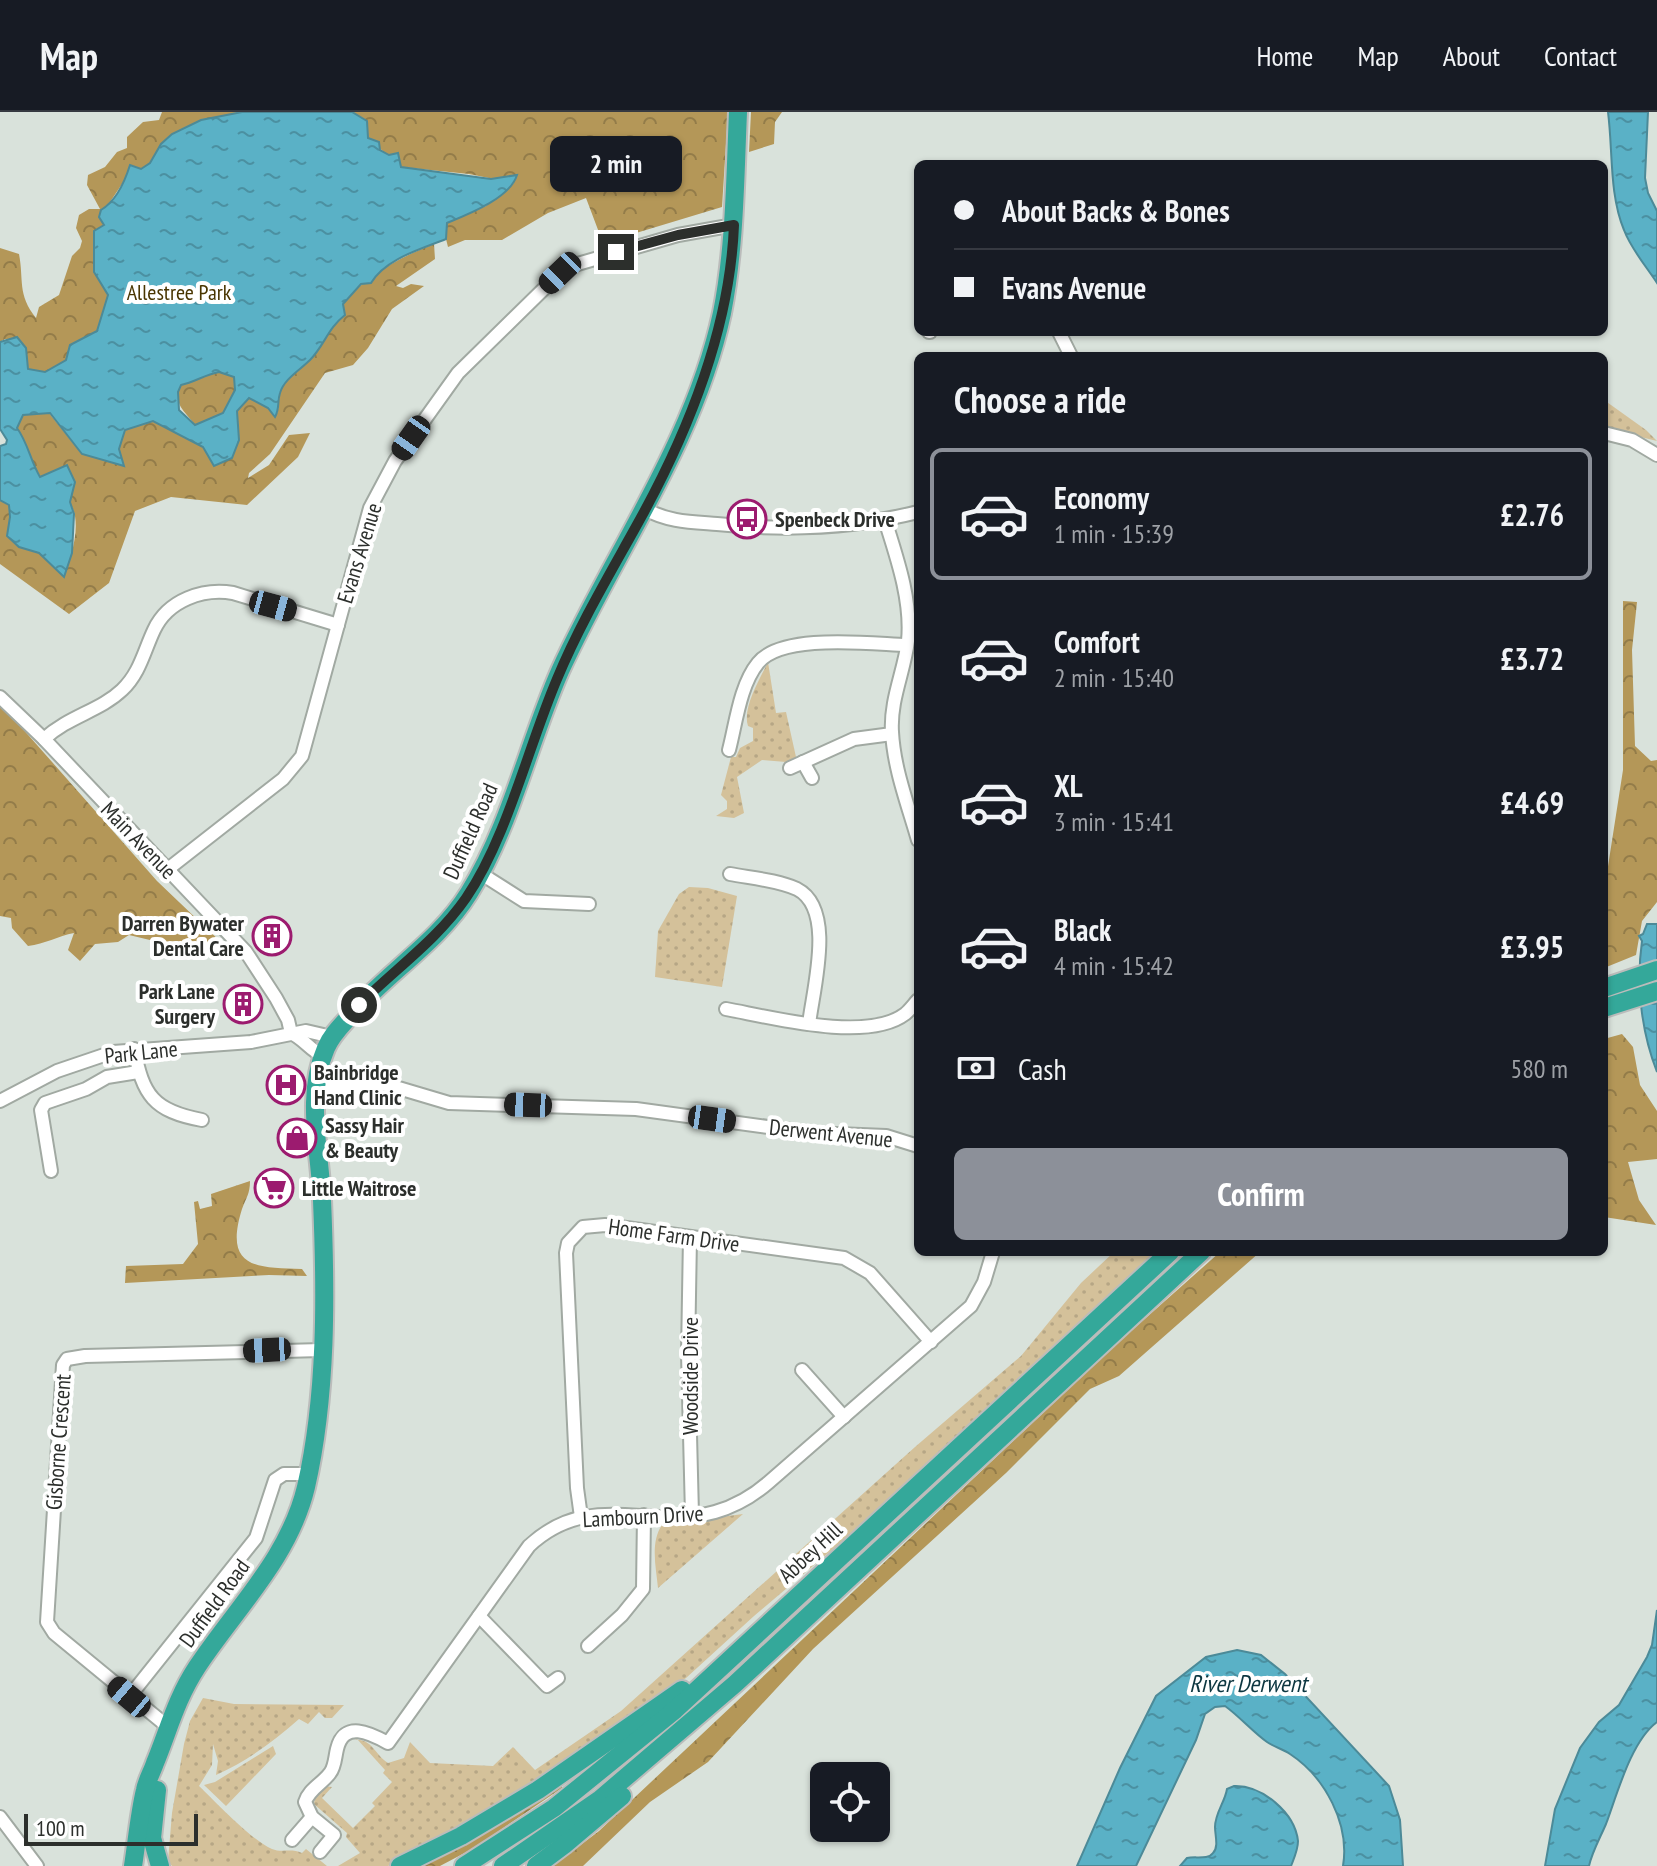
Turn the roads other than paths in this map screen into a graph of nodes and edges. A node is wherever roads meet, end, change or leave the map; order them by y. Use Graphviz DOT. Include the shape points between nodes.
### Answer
graph roads {
  1 [pos="738,112"];
  2 [pos="734,225"];
  3 [pos="1608,434"];
  4 [pos="1657,455"];
  5 [pos="645,509"];
  6 [pos="914,513"];
  7 [pos="885,520"];
  8 [pos="914,586"];
  9 [pos="903,590"];
  10 [pos="338,625"];
  11 [pos="907,645"];
  12 [pos="0,697"];
  13 [pos="892,734"];
  14 [pos="732,737"];
  15 [pos="44,739"];
  16 [pos="746,741"];
  17 [pos="729,750"];
  18 [pos="803,762"];
  19 [pos="790,768"];
  20 [pos="812,778"];
  21 [pos="912,795"];
  22 [pos="168,869"];
  23 [pos="480,873"];
  24 [pos="730,874"];
  25 [pos="589,904"];
  26 [pos="1657,970"];
  27 [pos="1615,990"];
  28 [pos="1657,991"];
  29 [pos="914,1004"];
  30 [pos="726,1009"];
  31 [pos="809,1024"];
  32 [pos="291,1033"];
  33 [pos="332,1037"];
  34 [pos="134,1049"];
  35 [pos="323,1056"];
  36 [pos="138,1072"];
  37 [pos="316,1085"];
  38 [pos="0,1101"];
  39 [pos="202,1120"];
  40 [pos="914,1145"];
  41 [pos="51,1171"];
  42 [pos="690,1237"];
  43 [pos="992,1256"];
  44 [pos="1166,1256"];
  45 [pos="1197,1256"];
  46 [pos="931,1342"];
  47 [pos="322,1350"];
  48 [pos="802,1370"];
  49 [pos="844,1417"];
  50 [pos="308,1474"];
  51 [pos="644,1515"];
  52 [pos="692,1515"];
  53 [pos="581,1517"];
  54 [pos="479,1616"];
  55 [pos="588,1646"];
  56 [pos="731,1656"];
  57 [pos="558,1678"];
  58 [pos="735,1684"];
  59 [pos="129,1697"];
  60 [pos="167,1726"];
  61 [pos="157,1759"];
  62 [pos="0,1817"];
  63 [pos="312,1817"];
  64 [pos="292,1840"];
  65 [pos="320,1852"];
  66 [pos="37,1866"];
  67 [pos="133,1866"];
  68 [pos="160,1866"];
  69 [pos="400,1866"];
  70 [pos="464,1866"];
  71 [pos="503,1866"];
  72 [pos="536,1866"];
  1 -- 2 [label="highway, Duffield Road"];
  2 -- 5 [label="highway, Duffield Road" via="722,313 706,371"];
  2 -- 10 [label="street, Evans Avenue" via="574,265 479,350 395,461 370,508"];
  3 -- 4 [label="street"];
  5 -- 7 [label="street" via="672,520 754,528 810,529"];
  5 -- 23 [label="highway, Duffield Road" via="575,639"];
  6 -- 7 [label="street"];
  7 -- 9 [label="street"];
  8 -- 9 [label="street"];
  9 -- 11 [label="street"];
  10 -- 15 [label="street" via="233,593 189,597 156,625 125,687 61,723"];
  10 -- 22 [label="street, Evans Avenue" via="298,763"];
  11 -- 13 [label="street" via="894,698"];
  11 -- 14 [label="street" via="811,644 769,653 748,679"];
  12 -- 15 [label="street, Main Avenue"];
  13 -- 18 [label="street" via="854,739"];
  13 -- 21 [label="street"];
  14 -- 16 [label="street"];
  14 -- 17 [label="street"];
  15 -- 22 [label="street, Main Avenue"];
  18 -- 19 [label="street"];
  18 -- 20 [label="street"];
  22 -- 32 [label="street, Main Avenue" via="246,952"];
  23 -- 25 [label="street" via="524,901"];
  23 -- 33 [label="highway, Duffield Road" via="446,925 360,1003"];
  24 -- 31 [label="street" via="798,890 813,906 820,938"];
  26 -- 27 [label="highway"];
  27 -- 28 [label="highway"];
  29 -- 31 [label="street" via="905,1014 875,1025"];
  30 -- 31 [label="street"];
  32 -- 33 [label="street, Park Lane" via="312,1031"];
  32 -- 34 [label="street, Park Lane" via="251,1042"];
  32 -- 35 [label="street"];
  33 -- 35 [label="highway, Duffield Road"];
  34 -- 36 [label="street"];
  34 -- 38 [label="street, Park Lane" via="89,1058"];
  35 -- 37 [label="highway, Duffield Road"];
  36 -- 39 [label="street" via="145,1091 162,1107"];
  36 -- 41 [label="street" via="107,1077 45,1103 41,1110"];
  37 -- 40 [label="street, Derwent Avenue" via="385,1084 449,1103 636,1109 812,1133 886,1136"];
  37 -- 47 [label="highway, Duffield Road"];
  42 -- 46 [label="street, Home Farm Drive" via="854,1262"];
  42 -- 52 [label="street, Woodside Drive"];
  42 -- 53 [label="street, Home Farm Drive" via="594,1225 583,1227 568,1243"];
  43 -- 46 [label="street, Lambourn Drive" via="975,1300"];
  44 -- 56 [label="highway, Abbey Hill"];
  45 -- 58 [label="highway, Abbey Hill"];
  46 -- 49 [label="street, Lambourn Drive"];
  47 -- 50 [label="highway, Duffield Road"];
  47 -- 59 [label="street, Gisborne Crescent" via="85,1356 67,1359 63,1365 47,1622"];
  48 -- 49 [label="street"];
  49 -- 52 [label="street, Lambourn Drive" via="756,1493 728,1508"];
  50 -- 59 [label="street, Duffield Road" via="284,1474 275,1480 256,1538"];
  50 -- 60 [label="highway, Duffield Road" via="287,1541 194,1671"];
  51 -- 52 [label="street, Lambourn Drive"];
  51 -- 53 [label="street, Lambourn Drive"];
  51 -- 55 [label="street" via="643,1589 622,1615 601,1624"];
  53 -- 54 [label="street, Lambourn Drive" via="560,1523 529,1546"];
  54 -- 57 [label="street" via="547,1686"];
  54 -- 63 [label="street, Lambourn Drive" via="388,1743 366,1732 344,1735 330,1774 306,1798"];
  56 -- 69 [label="highway" via="538,1790"];
  56 -- 70 [label="highway, Abbey Hill" via="622,1755 554,1808"];
  58 -- 71 [label="highway, Abbey Hill" via="599,1800"];
  58 -- 72 [label="highway" via="641,1780"];
  59 -- 60 [label="street, Gisborne Crescent"];
  60 -- 61 [label="highway, Duffield Road"];
  61 -- 67 [label="highway, Duffield Road" via="146,1783"];
  61 -- 68 [label="highway, Duffield Road" via="152,1838"];
  62 -- 66 [label="street"];
  63 -- 64 [label="street"];
  63 -- 65 [label="street" via="334,1835"];
}
